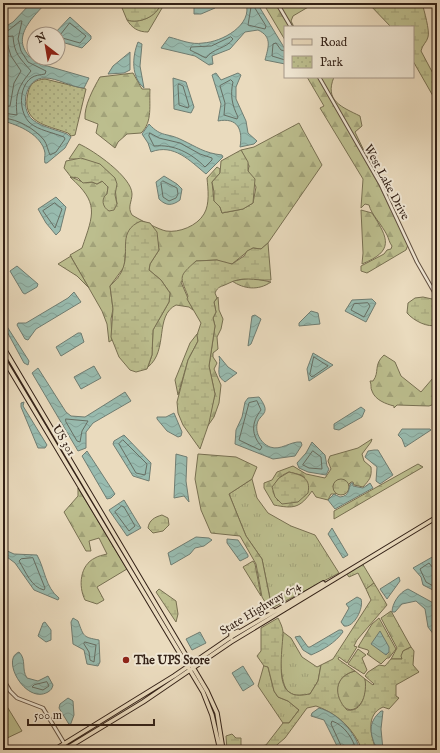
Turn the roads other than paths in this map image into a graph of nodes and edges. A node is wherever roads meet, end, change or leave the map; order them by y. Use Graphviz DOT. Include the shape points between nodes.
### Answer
graph roads {
  1 [pos="277,3"];
  2 [pos="289,26"];
  3 [pos="320,78"];
  4 [pos="437,297"];
  5 [pos="3,347"];
  6 [pos="9,357"];
  7 [pos="4,359"];
  8 [pos="437,517"];
  9 [pos="346,572"];
  10 [pos="291,601"];
  11 [pos="265,617"];
  12 [pos="242,635"];
  13 [pos="186,654"];
  14 [pos="200,658"];
  15 [pos="193,665"];
  16 [pos="188,668"];
  17 [pos="182,675"];
  18 [pos="194,678"];
  19 [pos="3,679"];
  20 [pos="136,700"];
  21 [pos="114,720"];
  22 [pos="64,744"];
  23 [pos="54,750"];
  24 [pos="64,750"];
  25 [pos="221,750"];
  1 -- 2 [label="street"];
  3 -- 4 [label="street, West Lake Drive" via="380,185"];
  5 -- 6 [label="main road, US 301"];
  6 -- 7 [label="main road"];
  6 -- 13 [label="main road, US 301"];
  7 -- 16 [label="main road, US 301 / US 301"];
  8 -- 9 [label="main road, State Highway 674"];
  9 -- 10 [label="main road, State Highway 674"];
  9 -- 12 [label="main road, State Highway 674"];
  10 -- 11 [label="main road, State Highway 674"];
  10 -- 11 [label="main road" via="270,612 265,610"];
  11 -- 12 [label="main road"];
  11 -- 14 [label="main road, State Highway 674"];
  12 -- 15 [label="main road, State Highway 674"];
  13 -- 14 [label="main road" via="192,659"];
  13 -- 15 [label="main road, US 301"];
  14 -- 15 [label="main road, State Highway 674"];
  15 -- 16 [label="main road, State Highway 674"];
  15 -- 25 [label="main road, US 301" via="215,708"];
  16 -- 17 [label="main road"];
  16 -- 18 [label="main road, US 301"];
  16 -- 20 [label="main road"];
  17 -- 18 [label="main road" via="188,673"];
  17 -- 21 [label="main road"];
  18 -- 25 [label="main road, US 301" via="210,709"];
  19 -- 22 [label="street" via="17,698 44,708"];
  20 -- 21 [label="main road" via="136,704"];
  20 -- 22 [label="main road"];
  21 -- 24 [label="main road"];
  22 -- 23 [label="main road"];
}
